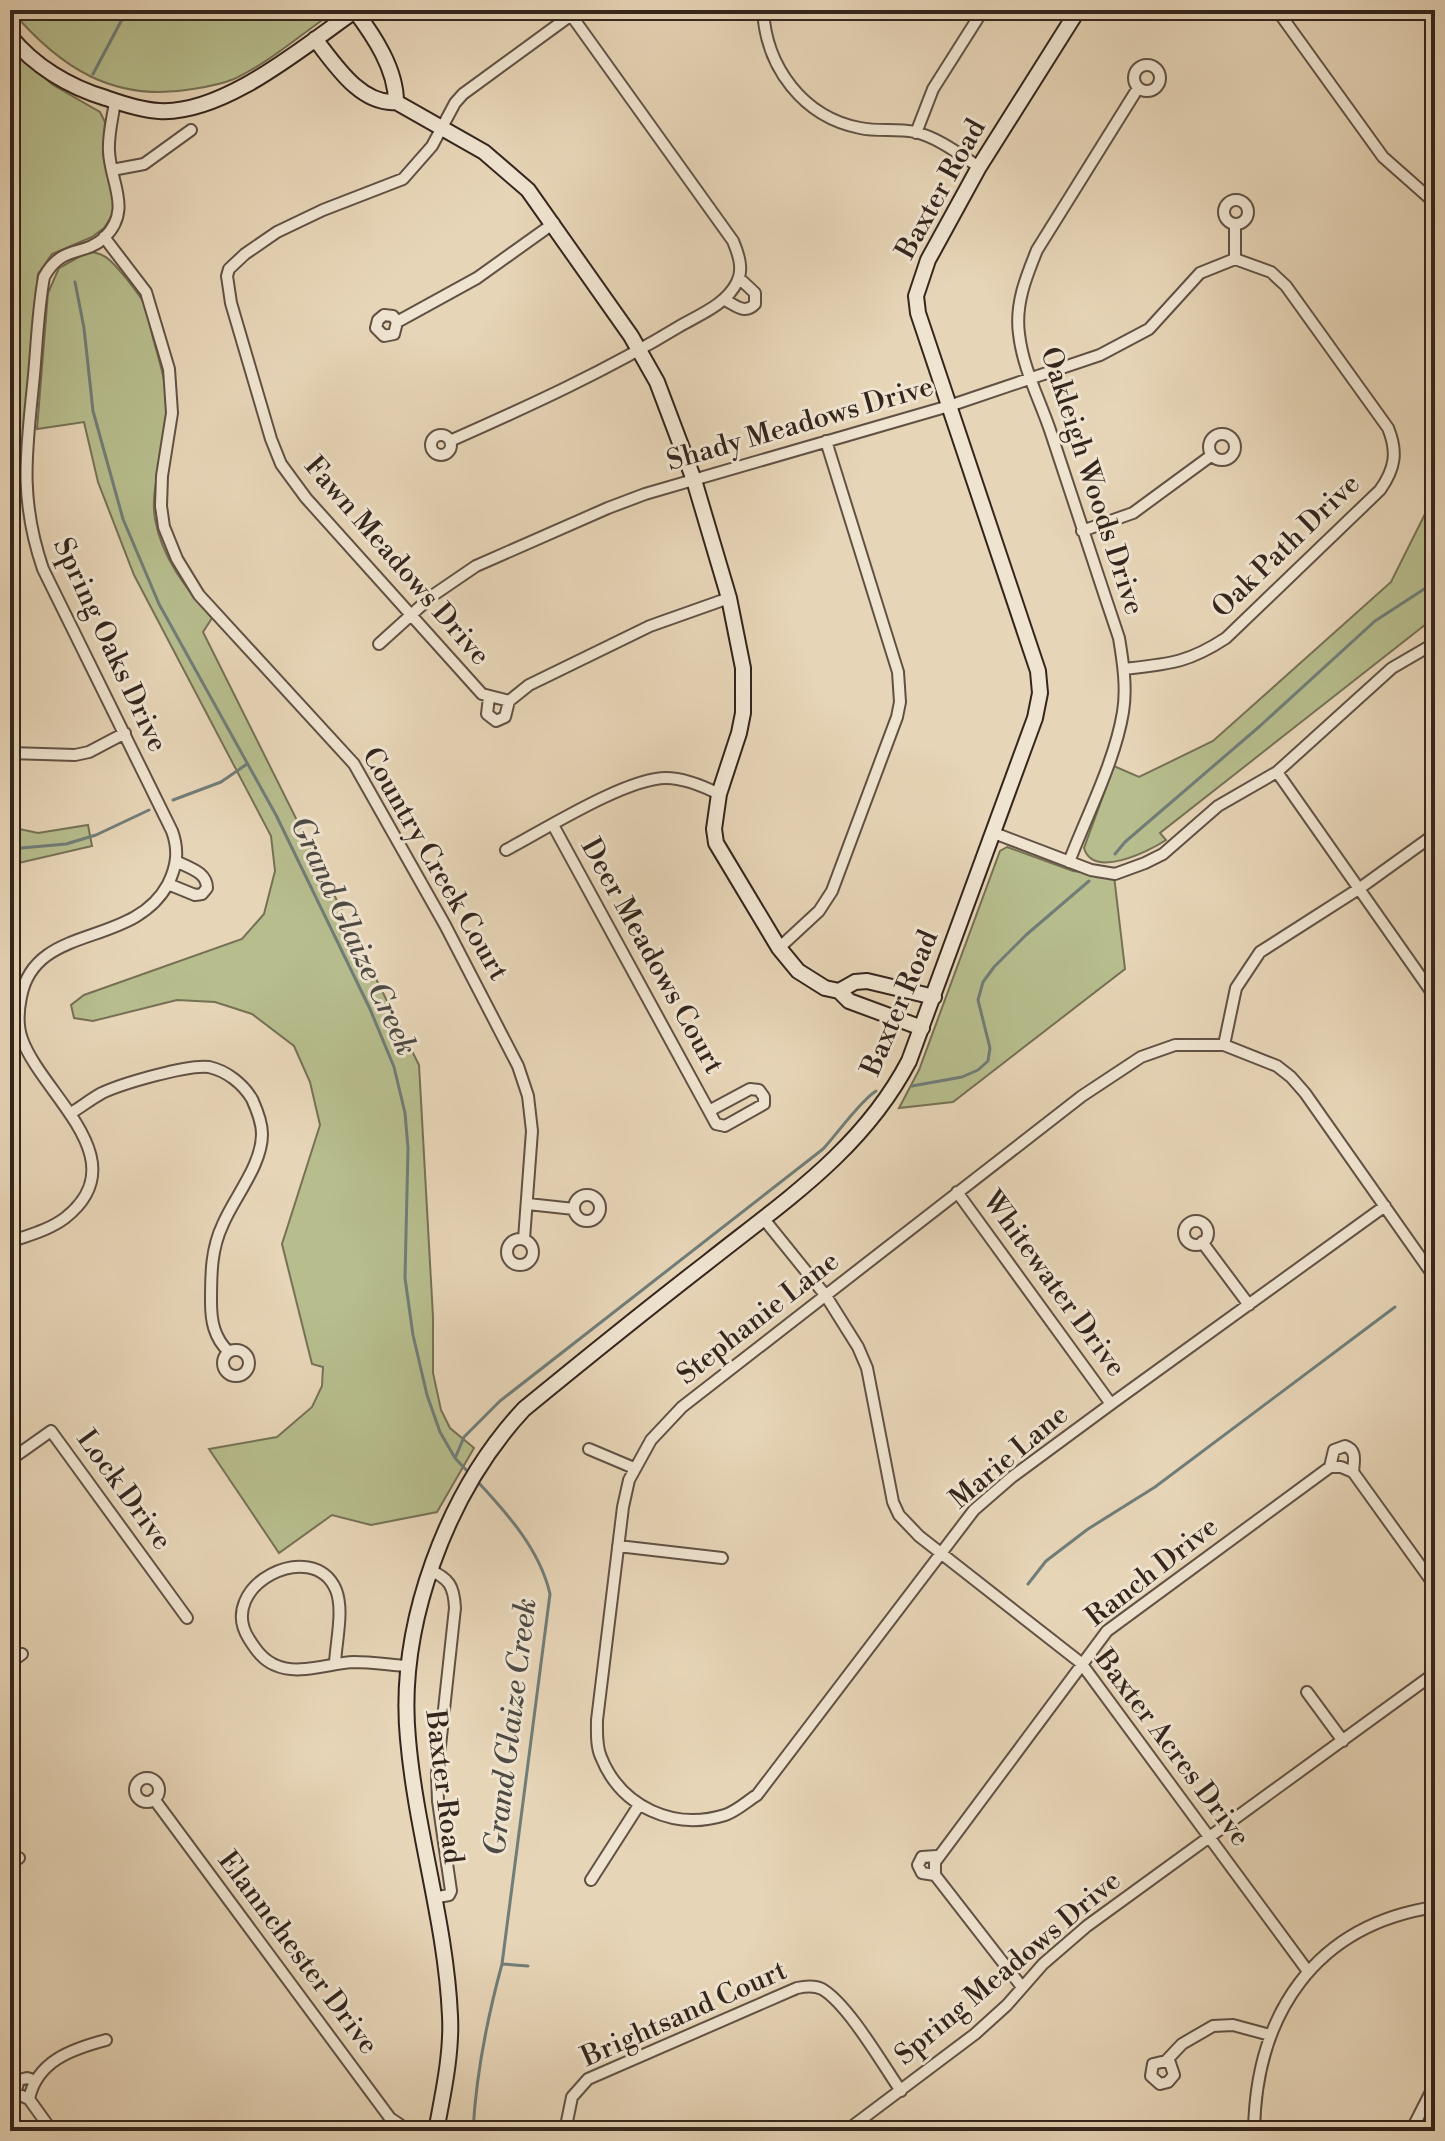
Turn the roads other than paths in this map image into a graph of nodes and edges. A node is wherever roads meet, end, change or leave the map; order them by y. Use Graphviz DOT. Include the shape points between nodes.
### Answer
graph roads {
  1 [pos="356,10"];
  2 [pos="763,10"];
  3 [pos="983,10"];
  4 [pos="1078,10"];
  5 [pos="1277,10"];
  6 [pos="575,12"];
  7 [pos="10,36"];
  8 [pos="315,39"];
  9 [pos="1138,88"];
  10 [pos="115,101"];
  11 [pos="396,102"];
  12 [pos="441,129"];
  13 [pos="191,130"];
  14 [pos="916,133"];
  15 [pos="979,167"];
  16 [pos="112,170"];
  17 [pos="1435,203"];
  18 [pos="554,223"];
  19 [pos="1235,224"];
  20 [pos="104,237"];
  21 [pos="1235,259"];
  22 [pos="739,278"];
  23 [pos="725,300"];
  24 [pos="397,322"];
  25 [pos="641,350"];
  26 [pos="1029,378"];
  27 [pos="949,406"];
  28 [pos="450,441"];
  29 [pos="826,441"];
  30 [pos="1212,455"];
  31 [pos="694,480"];
  32 [pos="1082,531"];
  33 [pos="729,598"];
  34 [pos="412,615"];
  35 [pos="1435,643"];
  36 [pos="379,644"];
  37 [pos="1124,669"];
  38 [pos="125,733"];
  39 [pos="10,753"];
  40 [pos="1277,772"];
  41 [pos="719,794"];
  42 [pos="553,825"];
  43 [pos="994,833"];
  44 [pos="1435,834"];
  45 [pos="506,850"];
  46 [pos="176,861"];
  47 [pos="1069,862"];
  48 [pos="168,884"];
  49 [pos="1360,888"];
  50 [pos="779,948"];
  51 [pos="839,991"];
  52 [pos="934,997"];
  53 [pos="1435,997"];
  54 [pos="922,1028"];
  55 [pos="1224,1045"];
  56 [pos="709,1111"];
  57 [pos="71,1113"];
  58 [pos="957,1192"];
  59 [pos="528,1204"];
  60 [pos="1385,1206"];
  61 [pos="574,1209"];
  62 [pos="763,1218"];
  63 [pos="524,1239"];
  64 [pos="10,1242"];
  65 [pos="1202,1242"];
  66 [pos="1435,1278"];
  67 [pos="826,1296"];
  68 [pos="1249,1305"];
  69 [pos="229,1352"];
  70 [pos="1111,1404"];
  71 [pos="589,1449"];
  72 [pos="10,1460"];
  73 [pos="1330,1467"];
  74 [pos="634,1468"];
  75 [pos="1353,1472"];
  76 [pos="618,1546"];
  77 [pos="941,1553"];
  78 [pos="722,1558"];
  79 [pos="429,1570"];
  80 [pos="1435,1586"];
  81 [pos="187,1618"];
  82 [pos="22,1654"];
  83 [pos="10,1663"];
  84 [pos="335,1663"];
  85 [pos="1081,1663"];
  86 [pos="409,1666"];
  87 [pos="1435,1673"];
  88 [pos="1307,1692"];
  89 [pos="1343,1741"];
  90 [pos="154,1799"];
  91 [pos="639,1805"];
  92 [pos="1209,1837"];
  93 [pos="937,1856"];
  94 [pos="935,1875"];
  95 [pos="591,1880"];
  96 [pos="433,1898"];
  97 [pos="1435,1907"];
  98 [pos="1307,1970"];
  99 [pos="1022,1987"];
  100 [pos="1270,2035"];
  101 [pos="106,2040"];
  102 [pos="1166,2061"];
  103 [pos="1435,2084"];
  104 [pos="901,2091"];
  105 [pos="52,2131"];
  106 [pos="409,2131"];
  107 [pos="436,2131"];
  108 [pos="565,2131"];
  109 [pos="846,2131"];
  110 [pos="1254,2131"];
  111 [pos="1411,2131"];
  1 -- 8 [label="main road"];
  1 -- 11 [label="main road" via="383,54"];
  2 -- 14 [label="street" via="777,65 805,103 849,126"];
  3 -- 14 [label="street" via="933,89"];
  4 -- 15 [label="main road, Baxter Road"];
  5 -- 17 [label="street" via="1383,157"];
  6 -- 12 [label="street, Fawn Meadows Drive" via="463,94"];
  6 -- 22 [label="street" via="733,241"];
  7 -- 10 [label="main road" via="35,63"];
  8 -- 10 [label="main road" via="220,100 201,106 159,111"];
  8 -- 11 [label="main road" via="339,72 367,94"];
  9 -- 26 [label="street, Oakleigh Woods Drive" via="1025,277 1018,311"];
  10 -- 16 [label="street" via="108,147"];
  11 -- 12 [label="main road"];
  12 -- 18 [label="main road" via="484,152 528,190"];
  12 -- 34 [label="street, Fawn Meadows Drive" via="403,179 277,232 235,262 227,276 281,464"];
  13 -- 16 [label="street" via="144,164"];
  14 -- 15 [label="street"];
  15 -- 27 [label="main road, Baxter Road" via="928,260 916,296"];
  16 -- 20 [label="street" via="119,216"];
  18 -- 24 [label="street" via="477,278"];
  18 -- 25 [label="main road"];
  19 -- 21 [label="street"];
  20 -- 38 [label="street, Spring Oaks Drive" via="51,263 44,277 25,499 43,569"];
  20 -- 59 [label="street, Country Creek Court" via="146,292 169,369 172,413 161,484 169,544 199,595 354,764 445,925 511,1049 528,1096"];
  21 -- 26 [label="street, Shady Meadows Drive" via="1200,273 1149,329 1100,355"];
  21 -- 37 [label="street, Oak Path Drive" via="1271,272 1286,286 1388,428 1395,461 1380,490 1226,638 1201,655"];
  22 -- 23 [label="street"];
  22 -- 23 [label="street" via="755,293 755,304 743,309"];
  23 -- 25 [label="street"];
  25 -- 28 [label="street"];
  25 -- 31 [label="main road"];
  26 -- 27 [label="street, Shady Meadows Drive"];
  26 -- 32 [label="street, Oakleigh Woods Drive"];
  27 -- 29 [label="street, Shady Meadows Drive"];
  27 -- 43 [label="main road, Baxter Road" via="1038,671 1035,718"];
  29 -- 31 [label="street, Shady Meadows Drive"];
  29 -- 50 [label="street" via="898,672 900,702 832,891 819,911"];
  30 -- 32 [label="street" via="1133,513"];
  31 -- 33 [label="main road"];
  31 -- 34 [label="street, Shady Meadows Drive" via="616,504 476,566"];
  32 -- 37 [label="street, Oakleigh Woods Drive" via="1119,638"];
  33 -- 34 [label="street, Fawn Meadows Drive" via="650,626 499,699 475,687"];
  33 -- 41 [label="main road" via="743,668 743,713"];
  34 -- 36 [label="street, Shady Meadows Drive"];
  35 -- 40 [label="street" via="1392,668"];
  37 -- 47 [label="street, Oakleigh Woods Drive" via="1123,714"];
  38 -- 39 [label="street" via="75,755"];
  38 -- 46 [label="street, Spring Oaks Drive" via="172,831"];
  40 -- 47 [label="street" via="1218,806 1163,854 1115,874"];
  40 -- 49 [label="street"];
  41 -- 42 [label="street" via="677,779 650,780"];
  41 -- 50 [label="main road" via="716,843"];
  42 -- 45 [label="street"];
  42 -- 56 [label="street, Deer Meadows Court"];
  43 -- 47 [label="street"];
  43 -- 52 [label="main road, Baxter Road"];
  44 -- 49 [label="street"];
  46 -- 48 [label="street"];
  46 -- 48 [label="street" via="202,875 207,888 195,895"];
  48 -- 57 [label="street" via="149,910 66,944 29,974 19,1010 21,1037"];
  49 -- 53 [label="street"];
  49 -- 55 [label="street" via="1260,952 1236,988"];
  50 -- 51 [label="main road" via="810,980"];
  51 -- 52 [label="main road" via="867,981"];
  51 -- 54 [label="main road" via="849,1001"];
  52 -- 54 [label="main road, Baxter Road"];
  54 -- 62 [label="main road, Baxter Road" via="892,1093 875,1116 822,1173"];
  55 -- 58 [label="street, Stephanie Lane" via="1175,1045 1141,1057"];
  55 -- 60 [label="street" via="1291,1077"];
  56 -- 56 [label="street, Deer Meadows Court" via="716,1124 725,1126 761,1107 764,1097 750,1089"];
  57 -- 64 [label="street" via="89,1146 86,1199 64,1219"];
  57 -- 69 [label="street" via="102,1093 191,1068 208,1067 230,1076 250,1096 261,1122 260,1148 214,1245 210,1275 211,1315 216,1335"];
  58 -- 67 [label="street, Stephanie Lane"];
  58 -- 70 [label="street, Whitewater Drive"];
  59 -- 61 [label="street"];
  59 -- 63 [label="street, Country Creek Court"];
  60 -- 66 [label="street"];
  60 -- 68 [label="street, Marie Lane"];
  62 -- 67 [label="street, Baxter Acres Drive"];
  62 -- 79 [label="main road, Baxter Road" via="504,1430 462,1497"];
  65 -- 68 [label="street"];
  67 -- 74 [label="street, Stephanie Lane" via="682,1407"];
  67 -- 77 [label="street, Baxter Acres Drive" via="867,1368 893,1502 908,1526"];
  68 -- 70 [label="street, Marie Lane"];
  70 -- 77 [label="street, Marie Lane" via="1012,1477"];
  71 -- 74 [label="street"];
  72 -- 81 [label="street, Lock Drive" via="51,1431"];
  73 -- 75 [label="street"];
  73 -- 75 [label="street, Ranch Drive" via="1334,1450 1345,1446 1354,1454"];
  73 -- 85 [label="street, Ranch Drive" via="1114,1625"];
  74 -- 76 [label="street, Stephanie Lane"];
  75 -- 80 [label="street"];
  76 -- 78 [label="street"];
  76 -- 91 [label="street, Stephanie Lane" via="598,1744 612,1776"];
  77 -- 85 [label="street, Baxter Acres Drive"];
  77 -- 91 [label="street, Marie Lane" via="757,1795 726,1814 696,1819 666,1817"];
  79 -- 86 [label="main road, Baxter Road"];
  79 -- 96 [label="street" via="452,1585 455,1608 437,1774 451,1891"];
  82 -- 83 [label="street"];
  84 -- 84 [label="street" via="339,1609 328,1577 311,1568 281,1569 257,1583 247,1597 243,1621 265,1659 289,1670"];
  84 -- 86 [label="street"];
  85 -- 92 [label="street, Baxter Acres Drive"];
  85 -- 93 [label="street, Ranch Drive"];
  86 -- 96 [label="main road, Baxter Road" via="408,1738"];
  87 -- 89 [label="street, Spring Meadows Drive"];
  88 -- 89 [label="street"];
  89 -- 92 [label="street, Spring Meadows Drive"];
  90 -- 106 [label="street, Elannchester Drive" via="390,2118"];
  91 -- 95 [label="street"];
  92 -- 98 [label="street, Baxter Acres Drive"];
  92 -- 99 [label="street, Spring Meadows Drive" via="1087,1926"];
  93 -- 94 [label="street"];
  93 -- 94 [label="street, Ranch Drive" via="922,1857 918,1865 922,1873"];
  94 -- 99 [label="street"];
  96 -- 107 [label="main road, Baxter Road" via="451,2020"];
  97 -- 98 [label="street" via="1362,1929"];
  98 -- 100 [label="street"];
  99 -- 104 [label="street, Spring Meadows Drive" via="975,2034"];
  100 -- 102 [label="street" via="1233,2025 1213,2026 1182,2044"];
  100 -- 110 [label="street"];
  101 -- 105 [label="street" via="74,2049 33,2080 29,2099"];
  103 -- 111 [label="street"];
  104 -- 108 [label="street, Brightsand Court" via="837,2002 806,1986 588,2079 572,2097"];
  104 -- 109 [label="street, Spring Meadows Drive"];
}
